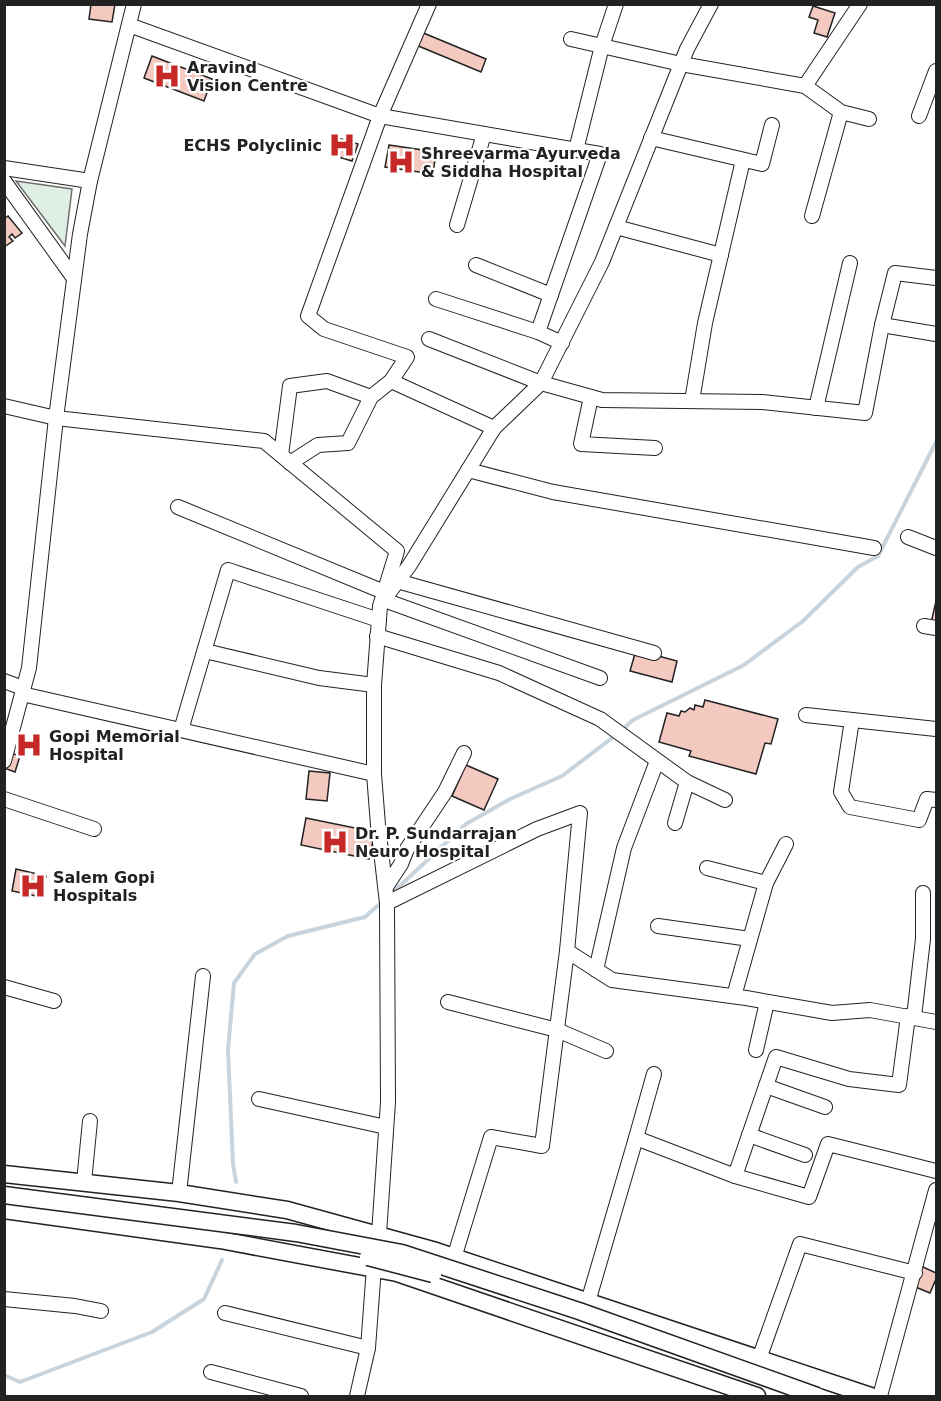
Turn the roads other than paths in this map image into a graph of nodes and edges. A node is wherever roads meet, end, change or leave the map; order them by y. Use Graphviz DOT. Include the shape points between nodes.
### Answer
graph roads {
  1 [pos="134,4"];
  2 [pos="429,4"];
  3 [pos="616,4"];
  4 [pos="711,4"];
  5 [pos="860,4"];
  6 [pos="129,25"];
  7 [pos="571,39"];
  8 [pos="602,46"];
  9 [pos="681,64"];
  10 [pos="936,70"];
  11 [pos="805,86"];
  12 [pos="841,112"];
  13 [pos="380,116"];
  14 [pos="919,116"];
  15 [pos="869,119"];
  16 [pos="772,125"];
  17 [pos="484,134"];
  18 [pos="651,138"];
  19 [pos="576,150"];
  20 [pos="743,160"];
  21 [pos="4,168"];
  22 [pos="4,181"];
  23 [pos="90,181"];
  24 [pos="812,216"];
  25 [pos="457,225"];
  26 [pos="616,227"];
  27 [pos="721,255"];
  28 [pos="850,263"];
  29 [pos="476,265"];
  30 [pos="73,277"];
  31 [pos="936,278"];
  32 [pos="551,295"];
  33 [pos="436,300"];
  34 [pos="882,325"];
  35 [pos="538,332"];
  36 [pos="936,334"];
  37 [pos="429,339"];
  38 [pos="562,343"];
  39 [pos="391,381"];
  40 [pos="542,383"];
  41 [pos="591,397"];
  42 [pos="371,398"];
  43 [pos="692,401"];
  44 [pos="4,406"];
  45 [pos="816,408"];
  46 [pos="56,418"];
  47 [pos="494,428"];
  48 [pos="654,448"];
  49 [pos="285,459"];
  50 [pos="468,470"];
  51 [pos="178,507"];
  52 [pos="908,537"];
  53 [pos="874,548"];
  54 [pos="936,548"];
  55 [pos="397,581"];
  56 [pos="383,599"];
  57 [pos="378,620"];
  58 [pos="377,636"];
  59 [pos="204,651"];
  60 [pos="654,653"];
  61 [pos="600,678"];
  62 [pos="4,681"];
  63 [pos="374,685"];
  64 [pos="22,691"];
  65 [pos="806,715"];
  66 [pos="852,720"];
  67 [pos="936,729"];
  68 [pos="181,730"];
  69 [pos="464,753"];
  70 [pos="4,761"];
  71 [pos="657,761"];
  72 [pos="374,774"];
  73 [pos="687,782"];
  74 [pos="4,799"];
  75 [pos="725,800"];
  76 [pos="936,800"];
  77 [pos="675,823"];
  78 [pos="94,829"];
  79 [pos="786,844"];
  80 [pos="707,868"];
  81 [pos="766,883"];
  82 [pos="923,893"];
  83 [pos="386,896"];
  84 [pos="658,926"];
  85 [pos="750,939"];
  86 [pos="929,940"];
  87 [pos="567,951"];
  88 [pos="596,970"];
  89 [pos="203,976"];
  90 [pos="4,987"];
  91 [pos="734,996"];
  92 [pos="54,1000"];
  93 [pos="448,1002"];
  94 [pos="767,1002"];
  95 [pos="911,1017"];
  96 [pos="936,1022"];
  97 [pos="557,1030"];
  98 [pos="756,1050"];
  99 [pos="606,1051"];
  100 [pos="654,1074"];
  101 [pos="766,1086"];
  102 [pos="259,1099"];
  103 [pos="825,1107"];
  104 [pos="90,1121"];
  105 [pos="386,1127"];
  106 [pos="749,1135"];
  107 [pos="636,1138"];
  108 [pos="805,1155"];
  109 [pos="936,1171"];
  110 [pos="4,1174"];
  111 [pos="735,1176"];
  112 [pos="84,1182"];
  113 [pos="936,1190"];
  114 [pos="179,1193"];
  115 [pos="4,1195"];
  116 [pos="4,1203"];
  117 [pos="4,1210"];
  118 [pos="379,1234"];
  119 [pos="930,1245"];
  120 [pos="454,1258"];
  121 [pos="374,1267"];
  122 [pos="915,1273"];
  123 [pos="4,1299"];
  124 [pos="588,1302"];
  125 [pos="101,1311"];
  126 [pos="225,1313"];
  127 [pos="368,1348"];
  128 [pos="759,1359"];
  129 [pos="211,1372"];
  130 [pos="301,1396"];
  131 [pos="357,1396"];
  132 [pos="757,1396"];
  133 [pos="794,1396"];
  134 [pos="817,1396"];
  135 [pos="871,1396"];
  136 [pos="880,1396"];
  1 -- 6 [label="street"];
  2 -- 13 [label="street"];
  3 -- 8 [label="street"];
  4 -- 9 [label="street"];
  5 -- 11 [label="street"];
  6 -- 13 [label="street"];
  6 -- 23 [label="street"];
  7 -- 8 [label="street"];
  8 -- 9 [label="street"];
  8 -- 19 [label="street"];
  9 -- 11 [label="street"];
  9 -- 18 [label="street"];
  10 -- 14 [label="street"];
  11 -- 12 [label="street"];
  12 -- 15 [label="street"];
  12 -- 24 [label="street"];
  13 -- 17 [label="street"];
  13 -- 39 [label="street" via="308,316 324,329 407,357"];
  16 -- 20 [label="street" via="762,164"];
  17 -- 19 [label="street"];
  17 -- 25 [label="street"];
  18 -- 20 [label="street"];
  18 -- 26 [label="street"];
  19 -- 32 [label="street" via="600,154"];
  20 -- 27 [label="street"];
  21 -- 23 [label="street"];
  22 -- 30 [label="street"];
  23 -- 30 [label="street"];
  26 -- 27 [label="street"];
  26 -- 38 [label="street"];
  27 -- 43 [label="street"];
  28 -- 45 [label="street"];
  29 -- 32 [label="street"];
  30 -- 46 [label="street"];
  31 -- 34 [label="street" via="895,273"];
  32 -- 35 [label="street"];
  33 -- 35 [label="street"];
  34 -- 36 [label="street"];
  34 -- 45 [label="street" via="864,413"];
  35 -- 38 [label="street"];
  37 -- 40 [label="street"];
  38 -- 40 [label="street"];
  39 -- 42 [label="street"];
  39 -- 47 [label="street"];
  40 -- 41 [label="street"];
  40 -- 47 [label="street"];
  41 -- 43 [label="street"];
  41 -- 48 [label="street" via="581,444"];
  42 -- 49 [label="street" via="348,443 318,446"];
  42 -- 49 [label="street" via="327,381 290,386"];
  43 -- 45 [label="street"];
  44 -- 46 [label="street"];
  46 -- 49 [label="street" via="264,441"];
  46 -- 64 [label="street" via="28,668"];
  47 -- 50 [label="street"];
  49 -- 56 [label="street" via="397,551"];
  50 -- 53 [label="street" via="553,492"];
  50 -- 55 [label="street"];
  51 -- 56 [label="street"];
  52 -- 54 [label="street"];
  55 -- 56 [label="street"];
  55 -- 60 [label="street"];
  56 -- 57 [label="street"];
  56 -- 61 [label="street"];
  57 -- 58 [label="street"];
  57 -- 59 [label="street" via="228,570"];
  58 -- 63 [label="street"];
  58 -- 71 [label="street" via="499,673 600,719"];
  59 -- 63 [label="street" via="319,678"];
  59 -- 68 [label="street"];
  62 -- 64 [label="street"];
  63 -- 72 [label="street"];
  64 -- 68 [label="street"];
  64 -- 70 [label="street"];
  65 -- 66 [label="street"];
  66 -- 67 [label="street"];
  66 -- 76 [label="street" via="841,792 850,807 919,820 927,799"];
  68 -- 72 [label="street"];
  69 -- 83 [label="street" via="441,798 407,849"];
  71 -- 73 [label="street"];
  71 -- 88 [label="street" via="624,848"];
  72 -- 83 [label="street"];
  73 -- 75 [label="street"];
  73 -- 77 [label="street"];
  74 -- 78 [label="street"];
  79 -- 81 [label="street"];
  80 -- 81 [label="street"];
  81 -- 85 [label="street"];
  82 -- 86 [label="street"];
  83 -- 87 [label="street" via="580,813"];
  83 -- 105 [label="street"];
  84 -- 85 [label="street"];
  85 -- 91 [label="street"];
  86 -- 95 [label="street"];
  87 -- 88 [label="street"];
  87 -- 97 [label="street"];
  88 -- 91 [label="street" via="612,980"];
  89 -- 114 [label="street"];
  90 -- 92 [label="street"];
  91 -- 94 [label="street"];
  93 -- 97 [label="street"];
  94 -- 95 [label="street" via="832,1012 870,1010"];
  94 -- 98 [label="street"];
  95 -- 96 [label="street"];
  95 -- 101 [label="street" via="899,1085 849,1079 776,1057"];
  97 -- 99 [label="street"];
  97 -- 120 [label="street" via="542,1146 491,1137"];
  100 -- 107 [label="street"];
  101 -- 103 [label="street"];
  101 -- 106 [label="street"];
  102 -- 105 [label="street"];
  104 -- 112 [label="street"];
  105 -- 118 [label="street"];
  106 -- 108 [label="street"];
  106 -- 111 [label="street"];
  107 -- 111 [label="street"];
  107 -- 124 [label="street"];
  109 -- 111 [label="street" via="828,1144 808,1197"];
  110 -- 112 [label="main road"];
  112 -- 114 [label="main road"];
  113 -- 119 [label="street"];
  114 -- 118 [label="main road" via="287,1210"];
  115 -- 134 [label="main road, bridge" via="296,1233 402,1253"];
  116 -- 133 [label="main road, bridge" via="177,1222 366,1256 449,1278"];
  117 -- 121 [label="main road" via="220,1240"];
  118 -- 120 [label="main road"];
  118 -- 121 [label="main road"];
  119 -- 122 [label="street"];
  120 -- 124 [label="main road"];
  121 -- 127 [label="street"];
  121 -- 132 [label="main road" via="422,1280"];
  122 -- 128 [label="street" via="800,1244"];
  122 -- 136 [label="street"];
  123 -- 125 [label="street"];
  124 -- 128 [label="main road"];
  126 -- 127 [label="street"];
  127 -- 131 [label="street"];
  128 -- 135 [label="main road"];
  129 -- 130 [label="street"];
}
